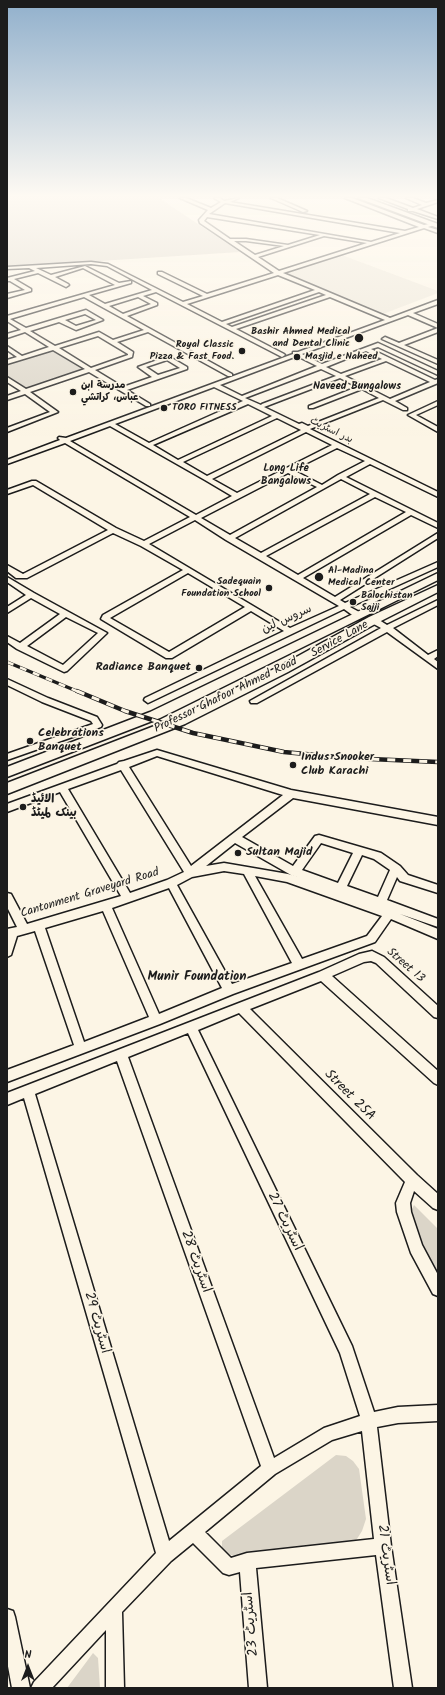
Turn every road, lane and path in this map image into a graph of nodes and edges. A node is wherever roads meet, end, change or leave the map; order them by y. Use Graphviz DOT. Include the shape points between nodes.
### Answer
graph roads {
  1 [pos="51,277"];
  2 [pos="104,277"];
  3 [pos="131,277"];
  4 [pos="168,277"];
  5 [pos="265,277"];
  6 [pos="288,277"];
  7 [pos="8,279"];
  8 [pos="129,282"];
  9 [pos="66,285"];
  10 [pos="119,285"];
  11 [pos="156,290"];
  12 [pos="320,290"];
  13 [pos="85,295"];
  14 [pos="330,295"];
  15 [pos="7,296"];
  16 [pos="139,296"];
  17 [pos="207,296"];
  18 [pos="438,299"];
  19 [pos="438,302"];
  20 [pos="182,304"];
  21 [pos="105,306"];
  22 [pos="408,313"];
  23 [pos="122,316"];
  24 [pos="7,318"];
  25 [pos="387,319"];
  26 [pos="60,320"];
  27 [pos="221,324"];
  28 [pos="438,326"];
  29 [pos="231,329"];
  30 [pos="26,330"];
  31 [pos="149,330"];
  32 [pos="438,330"];
  33 [pos="7,336"];
  34 [pos="385,339"];
  35 [pos="113,342"];
  36 [pos="400,345"];
  37 [pos="7,348"];
  38 [pos="54,348"];
  39 [pos="366,349"];
  40 [pos="295,353"];
  41 [pos="282,356"];
  42 [pos="22,358"];
  43 [pos="386,359"];
  44 [pos="7,362"];
  45 [pos="438,362"];
  46 [pos="322,366"];
  47 [pos="92,369"];
  48 [pos="438,373"];
  49 [pos="230,375"];
  50 [pos="341,376"];
  51 [pos="157,377"];
  52 [pos="7,379"];
  53 [pos="436,381"];
  54 [pos="215,385"];
  55 [pos="362,387"];
  56 [pos="123,389"];
  57 [pos="25,392"];
  58 [pos="7,398"];
  59 [pos="384,398"];
  60 [pos="390,401"];
  61 [pos="247,402"];
  62 [pos="438,403"];
  63 [pos="148,405"];
  64 [pos="264,405"];
  65 [pos="311,407"];
  66 [pos="405,409"];
  67 [pos="276,416"];
  68 [pos="414,420"];
  69 [pos="111,424"];
  70 [pos="7,430"];
  71 [pos="305,430"];
  72 [pos="438,430"];
  73 [pos="438,434"];
  74 [pos="62,439"];
  75 [pos="149,445"];
  76 [pos="337,445"];
  77 [pos="7,457"];
  78 [pos="370,461"];
  79 [pos="7,462"];
  80 [pos="178,462"];
  81 [pos="288,470"];
  82 [pos="340,476"];
  83 [pos="207,479"];
  84 [pos="321,487"];
  85 [pos="7,492"];
  86 [pos="375,494"];
  87 [pos="438,495"];
  88 [pos="237,496"];
  89 [pos="411,512"];
  90 [pos="195,518"];
  91 [pos="438,526"];
  92 [pos="113,530"];
  93 [pos="438,535"];
  94 [pos="229,538"];
  95 [pos="144,544"];
  96 [pos="261,556"];
  97 [pos="438,564"];
  98 [pos="7,567"];
  99 [pos="188,570"];
  100 [pos="438,576"];
  101 [pos="298,578"];
  102 [pos="7,579"];
  103 [pos="438,588"];
  104 [pos="31,595"];
  105 [pos="335,600"];
  106 [pos="438,602"];
  107 [pos="347,607"];
  108 [pos="250,608"];
  109 [pos="7,611"];
  110 [pos="65,614"];
  111 [pos="358,615"];
  112 [pos="373,620"];
  113 [pos="386,628"];
  114 [pos="290,631"];
  115 [pos="7,639"];
  116 [pos="20,646"];
  117 [pos="438,653"];
  118 [pos="428,658"];
  119 [pos="438,666"];
  120 [pos="7,682"];
  121 [pos="148,700"];
  122 [pos="254,701"];
  123 [pos="7,757"];
  124 [pos="122,764"];
  125 [pos="7,772"];
  126 [pos="62,787"];
  127 [pos="7,789"];
  128 [pos="291,794"];
  129 [pos="7,808"];
  130 [pos="438,821"];
  131 [pos="235,838"];
  132 [pos="359,850"];
  133 [pos="396,869"];
  134 [pos="247,871"];
  135 [pos="295,872"];
  136 [pos="190,873"];
  137 [pos="171,883"];
  138 [pos="341,888"];
  139 [pos="438,889"];
  140 [pos="7,897"];
  141 [pos="128,898"];
  142 [pos="380,902"];
  143 [pos="106,906"];
  144 [pos="389,914"];
  145 [pos="438,923"];
  146 [pos="38,924"];
  147 [pos="15,932"];
  148 [pos="438,934"];
  149 [pos="7,952"];
  150 [pos="299,965"];
  151 [pos="323,975"];
  152 [pos="230,990"];
  153 [pos="241,1007"];
  154 [pos="438,1013"];
  155 [pos="156,1020"];
  156 [pos="190,1026"];
  157 [pos="81,1049"];
  158 [pos="121,1055"];
  159 [pos="7,1076"];
  160 [pos="438,1079"];
  161 [pos="28,1091"];
  162 [pos="7,1099"];
  163 [pos="412,1180"];
  164 [pos="438,1203"];
  165 [pos="438,1289"];
  166 [pos="438,1413"];
  167 [pos="369,1421"];
  168 [pos="270,1469"];
  169 [pos="193,1532"];
  170 [pos="383,1546"];
  171 [pos="165,1555"];
  172 [pos="247,1561"];
  173 [pos="114,1608"];
  174 [pos="7,1617"];
  175 [pos="22,1688"];
  176 [pos="40,1688"];
  177 [pos="114,1688"];
  178 [pos="258,1688"];
  179 [pos="404,1688"];
  1 -- 9 [label="street"];
  2 -- 10 [label="street"];
  3 -- 11 [label="street"];
  4 -- 17 [label="street"];
  5 -- 17 [label="street"];
  6 -- 12 [label="street"];
  7 -- 15 [label="street" via="29,290"];
  8 -- 10 [label="street"];
  10 -- 13 [label="street"];
  11 -- 16 [label="street"];
  11 -- 20 [label="street"];
  12 -- 14 [label="street"];
  12 -- 27 [label="street"];
  13 -- 21 [label="street"];
  13 -- 24 [label="street"];
  14 -- 25 [label="street"];
  14 -- 29 [label="street"];
  16 -- 21 [label="street"];
  16 -- 23 [label="street" via="155,304"];
  17 -- 20 [label="street"];
  18 -- 25 [label="street"];
  19 -- 22 [label="street"];
  20 -- 27 [label="street"];
  21 -- 23 [label="street"];
  22 -- 25 [label="street"];
  22 -- 28 [label="street"];
  23 -- 31 [label="street"];
  24 -- 30 [label="street"];
  25 -- 40 [label="street"];
  26 -- 26 [label="street" via="86,312 100,320 76,328"];
  26 -- 30 [label="street"];
  27 -- 29 [label="street"];
  29 -- 41 [label="street"];
  30 -- 33 [label="street"];
  30 -- 38 [label="street"];
  31 -- 35 [label="street"];
  31 -- 49 [label="street"];
  32 -- 36 [label="street"];
  34 -- 36 [label="street"];
  35 -- 38 [label="street" via="99,334"];
  35 -- 47 [label="street" via="131,353 130,356"];
  36 -- 45 [label="street"];
  37 -- 42 [label="street"];
  38 -- 42 [label="street"];
  38 -- 47 [label="street"];
  39 -- 43 [label="street"];
  39 -- 46 [label="street"];
  39 -- 48 [label="street" via="378,345"];
  40 -- 41 [label="street"];
  40 -- 46 [label="street"];
  40 -- 54 [label="street"];
  41 -- 49 [label="street"];
  42 -- 44 [label="street"];
  43 -- 50 [label="street"];
  43 -- 53 [label="street"];
  46 -- 50 [label="street"];
  46 -- 64 [label="street" via="245,396"];
  47 -- 56 [label="street"];
  47 -- 57 [label="street"];
  49 -- 63 [label="street"];
  50 -- 55 [label="street"];
  50 -- 64 [label="street"];
  51 -- 51 [label="street" via="164,375 185,368 168,358 140,367"];
  51 -- 56 [label="street"];
  52 -- 57 [label="street"];
  53 -- 60 [label="street"];
  54 -- 61 [label="street, بدر اسٹریٹ"];
  54 -- 69 [label="street"];
  55 -- 59 [label="street"];
  55 -- 65 [label="street"];
  56 -- 63 [label="street"];
  57 -- 58 [label="street"];
  57 -- 70 [label="street" via="55,412"];
  59 -- 60 [label="street"];
  59 -- 64 [label="street" via="308,428"];
  60 -- 66 [label="street"];
  61 -- 67 [label="street, بدر اسٹریٹ"];
  61 -- 75 [label="street"];
  62 -- 72 [label="street" via="411,415"];
  63 -- 74 [label="street"];
  67 -- 71 [label="street, بدر اسٹریٹ"];
  67 -- 80 [label="street"];
  68 -- 73 [label="street"];
  69 -- 74 [label="street"];
  69 -- 75 [label="street"];
  71 -- 76 [label="street, بدر اسٹریٹ"];
  71 -- 83 [label="street"];
  74 -- 77 [label="street"];
  74 -- 79 [label="street"];
  74 -- 90 [label="street"];
  75 -- 80 [label="street"];
  76 -- 78 [label="street, بدر اسٹریٹ"];
  76 -- 81 [label="street"];
  78 -- 82 [label="street"];
  78 -- 87 [label="street, بدر اسٹریٹ"];
  80 -- 83 [label="street"];
  81 -- 84 [label="street"];
  81 -- 88 [label="street"];
  82 -- 84 [label="street"];
  82 -- 86 [label="street"];
  83 -- 88 [label="street"];
  84 -- 94 [label="street"];
  85 -- 92 [label="street" via="34,482"];
  86 -- 89 [label="street"];
  86 -- 96 [label="street"];
  88 -- 90 [label="street"];
  89 -- 91 [label="street"];
  89 -- 101 [label="street"];
  90 -- 94 [label="street"];
  90 -- 95 [label="street"];
  92 -- 95 [label="street"];
  92 -- 98 [label="street" via="24,576"];
  93 -- 105 [label="street"];
  94 -- 96 [label="street"];
  95 -- 99 [label="street"];
  96 -- 101 [label="street"];
  97 -- 107 [label="street, سروس لین"];
  99 -- 108 [label="street"];
  99 -- 108 [label="street" via="105,619 169,656"];
  100 -- 111 [label="main road"];
  101 -- 105 [label="street"];
  102 -- 104 [label="street"];
  103 -- 112 [label="main road, Professor Ghafoor Ahmed Road"];
  104 -- 109 [label="street"];
  104 -- 110 [label="street"];
  105 -- 107 [label="street"];
  106 -- 113 [label="street, Service Lane"];
  107 -- 111 [label="street"];
  107 -- 114 [label="street, سروس لین"];
  108 -- 114 [label="street"];
  110 -- 116 [label="street"];
  110 -- 116 [label="street" via="103,633 65,669"];
  111 -- 125 [label="main road" via="155,715"];
  112 -- 113 [label="street"];
  112 -- 127 [label="main road, Professor Ghafoor Ahmed Road" via="284,669 180,721"];
  113 -- 118 [label="street"];
  113 -- 122 [label="street, Service Lane"];
  114 -- 121 [label="street, سروس لین"];
  115 -- 116 [label="street"];
  117 -- 118 [label="street"];
  118 -- 119 [label="street"];
  120 -- 123 [label="street" via="94,719 98,725"];
  124 -- 126 [label="street"];
  124 -- 128 [label="street" via="157,753"];
  124 -- 136 [label="street"];
  126 -- 129 [label="street"];
  126 -- 141 [label="street"];
  128 -- 130 [label="street"];
  128 -- 131 [label="street, Cantonment Graveyard Road"];
  131 -- 135 [label="street"];
  131 -- 136 [label="street, Cantonment Graveyard Road"];
  132 -- 133 [label="street" via="377,856"];
  132 -- 135 [label="street" via="319,839"];
  132 -- 138 [label="street"];
  133 -- 139 [label="street" via="404,878"];
  133 -- 142 [label="street"];
  134 -- 136 [label="street" via="224,867"];
  134 -- 144 [label="street" via="288,878"];
  134 -- 150 [label="street"];
  135 -- 138 [label="street"];
  136 -- 137 [label="street, Cantonment Graveyard Road"];
  137 -- 141 [label="street, Cantonment Graveyard Road"];
  137 -- 152 [label="street"];
  138 -- 142 [label="street"];
  140 -- 147 [label="street"];
  141 -- 143 [label="street, Cantonment Graveyard Road"];
  142 -- 145 [label="street"];
  143 -- 146 [label="street, Cantonment Graveyard Road"];
  143 -- 155 [label="street"];
  144 -- 148 [label="street"];
  144 -- 150 [label="street" via="371,939"];
  146 -- 147 [label="street, Cantonment Graveyard Road"];
  146 -- 157 [label="street"];
  147 -- 149 [label="street"];
  150 -- 152 [label="street"];
  151 -- 153 [label="street"];
  151 -- 154 [label="street, Street 13" via="363,957 372,956 380,960"];
  151 -- 160 [label="street"];
  152 -- 155 [label="street"];
  153 -- 156 [label="street"];
  153 -- 163 [label="street, Street 25A"];
  155 -- 157 [label="street"];
  156 -- 158 [label="street"];
  156 -- 167 [label="street, اسٹریٹ 27" via="346,1350"];
  157 -- 159 [label="street"];
  158 -- 161 [label="street"];
  158 -- 168 [label="street, اسٹریٹ 28"];
  161 -- 162 [label="street"];
  161 -- 171 [label="street, اسٹریٹ 29"];
  163 -- 164 [label="street, Street 25A"];
  163 -- 165 [label="street" via="403,1203 404,1212 416,1248"];
  166 -- 167 [label="street" via="398,1415"];
  167 -- 168 [label="street" via="329,1434"];
  167 -- 170 [label="street, اسٹریٹ 21"];
  168 -- 169 [label="street"];
  169 -- 171 [label="street"];
  169 -- 172 [label="street" via="229,1567"];
  170 -- 172 [label="street"];
  170 -- 179 [label="street, اسٹریٹ 21"];
  171 -- 173 [label="street"];
  172 -- 178 [label="street, اسٹریٹ 23"];
  173 -- 176 [label="street"];
  173 -- 177 [label="street"];
  174 -- 175 [label="street"];
}
